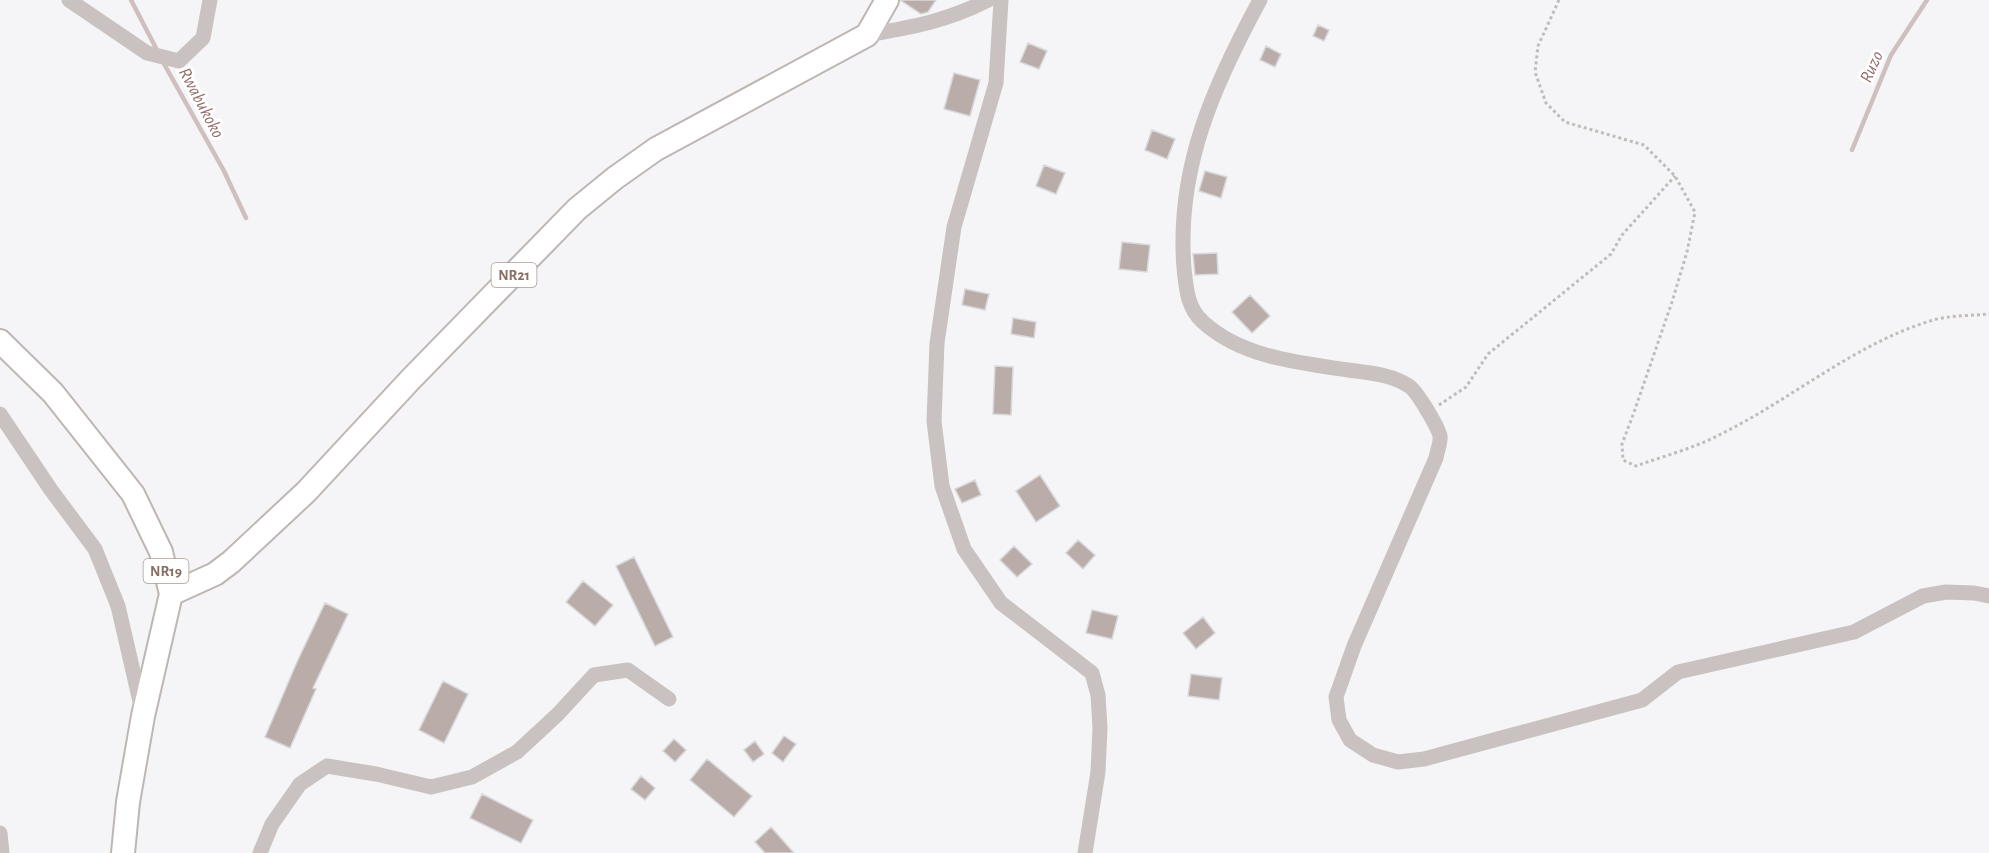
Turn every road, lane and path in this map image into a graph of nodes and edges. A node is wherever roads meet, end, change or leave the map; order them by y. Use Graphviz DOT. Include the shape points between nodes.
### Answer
graph roads {
  1 [pos="69,0"];
  2 [pos="210,0"];
  3 [pos="888,0"];
  4 [pos="988,0"];
  5 [pos="1001,0"];
  6 [pos="1260,0"];
  7 [pos="1560,0"];
  8 [pos="867,35"];
  9 [pos="1675,176"];
  10 [pos="1989,314"];
  11 [pos="0,341"];
  12 [pos="1428,412"];
  13 [pos="0,414"];
  14 [pos="171,594"];
  15 [pos="1989,596"];
  16 [pos="669,699"];
  17 [pos="143,716"];
  18 [pos="0,833"];
  19 [pos="2,853"];
  20 [pos="123,853"];
  21 [pos="260,853"];
  22 [pos="1085,853"];
  1 -- 2 [label="street" via="147,53 180,61 203,38"];
  3 -- 8 [label="main road"];
  4 -- 8 [label="street" via="929,24"];
  5 -- 22 [label="street" via="996,83 954,227 937,343 934,421 942,486 964,549 1001,603 1092,674 1100,728 1098,772"];
  6 -- 12 [label="street" via="1211,102 1196,143 1182,238 1186,293 1202,322 1236,344 1268,356 1387,375 1411,387"];
  7 -- 9 [label="path" via="1538,46 1535,72 1546,103 1565,122 1644,145"];
  8 -- 14 [label="main road, NR21" via="656,149 615,178 577,209 306,492 231,562 215,574"];
  9 -- 10 [label="path" via="1695,212 1672,302 1622,444 1623,460 1636,466 1720,435 1838,363 1887,339 1932,320"];
  9 -- 12 [label="path" via="1622,235 1611,254 1488,354 1466,387"];
  11 -- 14 [label="main road, NR19" via="53,393 133,494 161,552"];
  12 -- 15 [label="street" via="1440,436 1436,458 1354,646 1336,697 1339,720 1350,740 1373,755 1398,762 1424,759 1642,700 1678,672 1854,632 1923,596 1946,592"];
  13 -- 17 [label="street" via="94,549 118,606"];
  14 -- 17 [label="main road, NR19"];
  16 -- 21 [label="street" via="628,669 594,675 518,752 472,777 431,787 327,766 300,784 272,824"];
  17 -- 20 [label="main road, NR19"];
  18 -- 19 [label="street"];
}
